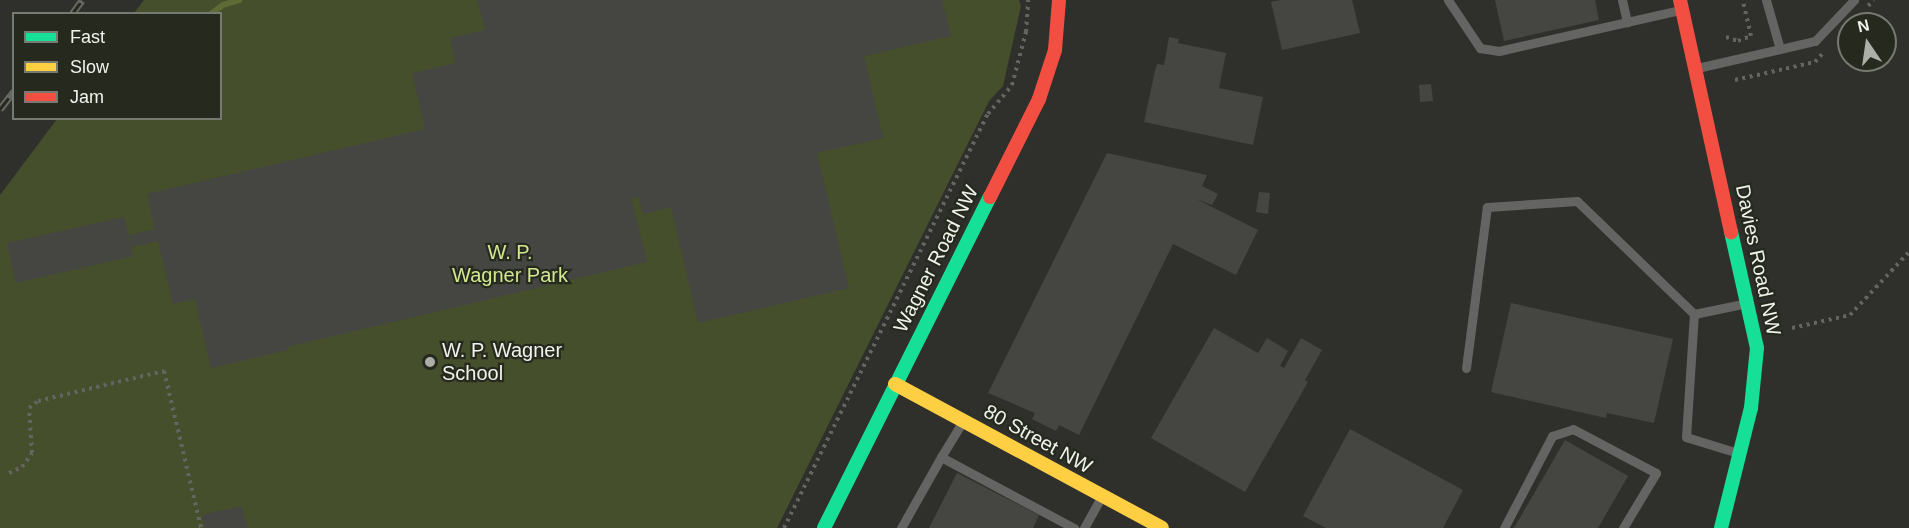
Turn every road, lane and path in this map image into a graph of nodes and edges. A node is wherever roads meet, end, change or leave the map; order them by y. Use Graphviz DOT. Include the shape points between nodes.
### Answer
graph roads {
  1 [pos="1028,0"];
  2 [pos="1059,0"];
  3 [pos="1448,0"];
  4 [pos="1622,0"];
  5 [pos="1743,0"];
  6 [pos="1766,0"];
  7 [pos="1854,0"];
  8 [pos="1682,5"];
  9 [pos="1627,22"];
  10 [pos="1726,37"];
  11 [pos="1780,49"];
  12 [pos="1696,68"];
  13 [pos="1909,252"];
  14 [pos="1749,303"];
  15 [pos="1694,314"];
  16 [pos="1792,328"];
  17 [pos="1466,368"];
  18 [pos="895,384"];
  19 [pos="963,420"];
  20 [pos="1740,454"];
  21 [pos="941,457"];
  22 [pos="9,473"];
  23 [pos="1102,496"];
  24 [pos="201,528"];
  25 [pos="784,528"];
  26 [pos="824,528"];
  27 [pos="902,528"];
  28 [pos="1074,528"];
  29 [pos="1084,528"];
  30 [pos="1162,528"];
  31 [pos="1504,528"];
  32 [pos="1623,528"];
  33 [pos="1721,528"];
  1 -- 25 [label="path" via="1026,32 1012,85 988,114"];
  2 -- 18 [label="street, Wagner Road NW" via="1055,50 1039,99"];
  3 -- 9 [label="lane" via="1480,48 1499,51"];
  4 -- 9 [label="lane"];
  5 -- 10 [label="path" via="1751,36 1738,40"];
  6 -- 11 [label="lane"];
  7 -- 11 [label="lane" via="1815,41"];
  8 -- 9 [label="lane"];
  8 -- 12 [label="street, Davies Road NW"];
  11 -- 12 [label="lane"];
  12 -- 14 [label="street, Davies Road NW"];
  13 -- 16 [label="path" via="1851,315"];
  14 -- 15 [label="lane"];
  14 -- 20 [label="street, Davies Road NW" via="1757,364"];
  15 -- 17 [label="lane" via="1577,201 1487,207"];
  15 -- 20 [label="lane" via="1686,437"];
  18 -- 19 [label="street, 80 Street NW"];
  18 -- 26 [label="street, Wagner Road NW"];
  19 -- 21 [label="lane"];
  19 -- 23 [label="street, 80 Street NW"];
  20 -- 33 [label="street, Davies Road NW"];
  21 -- 27 [label="lane"];
  21 -- 28 [label="lane"];
  22 -- 24 [label="path" via="22,467 32,453 29,408 38,401 164,371"];
  23 -- 29 [label="lane"];
  23 -- 30 [label="street, 80 Street NW"];
  31 -- 32 [label="lane" via="1552,436 1573,429 1656,473"];
}
